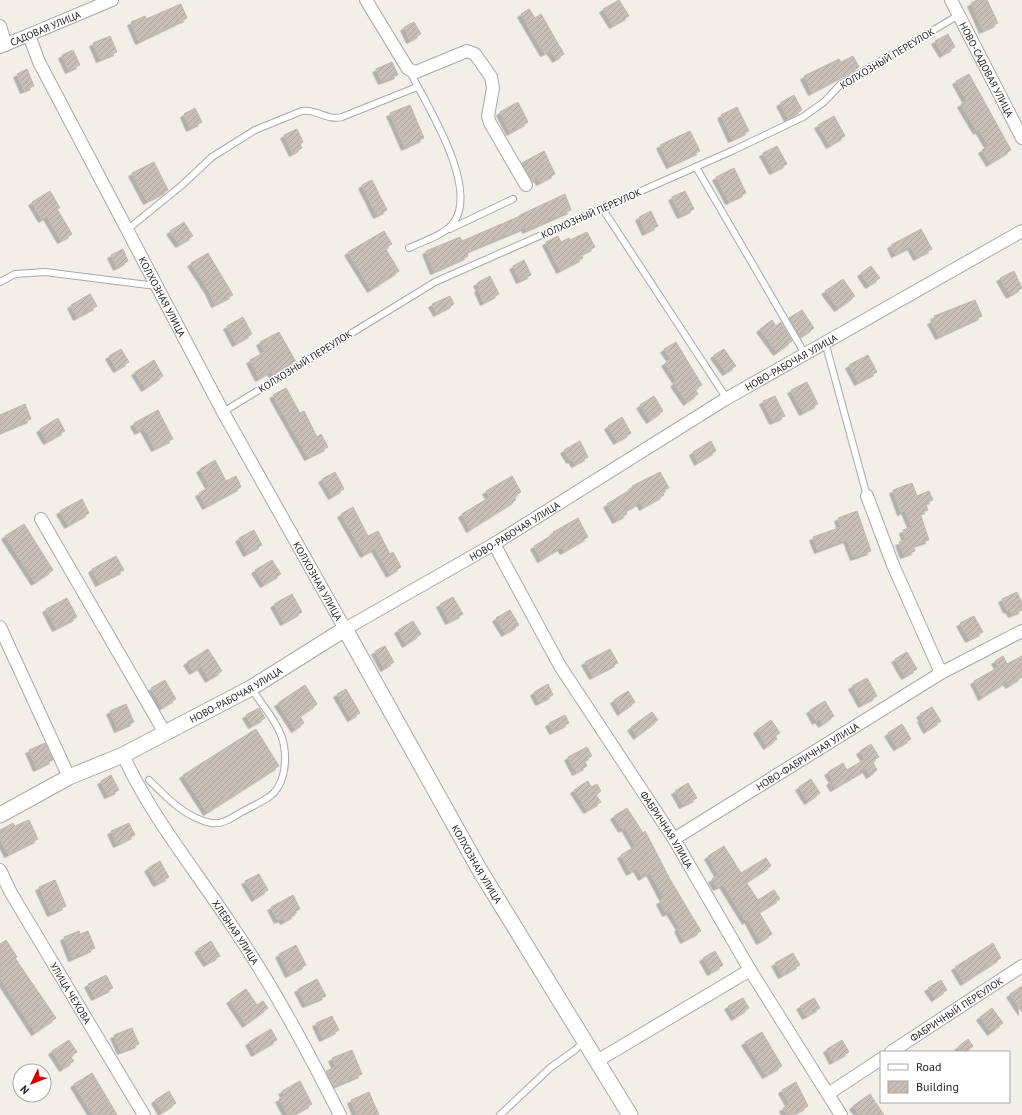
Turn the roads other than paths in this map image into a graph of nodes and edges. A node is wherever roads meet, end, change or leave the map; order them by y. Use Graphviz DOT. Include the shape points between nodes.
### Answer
graph roads {
  1 [pos="112,0"];
  2 [pos="366,0"];
  3 [pos="951,0"];
  4 [pos="959,15"];
  5 [pos="0,26"];
  6 [pos="29,35"];
  7 [pos="3,46"];
  8 [pos="408,69"];
  9 [pos="417,87"];
  10 [pos="1022,138"];
  11 [pos="696,167"];
  12 [pos="526,185"];
  13 [pos="513,199"];
  14 [pos="602,208"];
  15 [pos="128,229"];
  16 [pos="1022,231"];
  17 [pos="443,232"];
  18 [pos="409,248"];
  19 [pos="0,282"];
  20 [pos="156,286"];
  21 [pos="825,342"];
  22 [pos="805,354"];
  23 [pos="726,399"];
  24 [pos="223,412"];
  25 [pos="867,496"];
  26 [pos="41,519"];
  27 [pos="494,544"];
  28 [pos="0,627"];
  29 [pos="345,629"];
  30 [pos="1022,631"];
  31 [pos="941,673"];
  32 [pos="251,688"];
  33 [pos="165,733"];
  34 [pos="123,755"];
  35 [pos="68,777"];
  36 [pos="149,780"];
  37 [pos="0,815"];
  38 [pos="674,839"];
  39 [pos="0,870"];
  40 [pos="1022,966"];
  41 [pos="750,970"];
  42 [pos="585,1040"];
  43 [pos="893,1051"];
  44 [pos="880,1060"];
  45 [pos="598,1061"];
  46 [pos="828,1094"];
  47 [pos="144,1115"];
  48 [pos="340,1115"];
  49 [pos="500,1115"];
  50 [pos="630,1115"];
  51 [pos="841,1115"];
  1 -- 6 [label="street, САДОВАЯ УЛИЦА"];
  2 -- 8 [label="street"];
  3 -- 4 [label="street, НОВО-САДОВАЯ УЛИЦА"];
  4 -- 10 [label="street, НОВО-САДОВАЯ УЛИЦА"];
  4 -- 11 [label="lane, КОЛХОЗНЫЙ ПЕРЕУЛОК" via="840,85 824,102 803,117"];
  5 -- 7 [label="street"];
  6 -- 7 [label="street, САДОВАЯ УЛИЦА"];
  6 -- 15 [label="street, КОЛХОЗНАЯ УЛИЦА" via="39,62"];
  8 -- 9 [label="lane"];
  8 -- 12 [label="street" via="416,72 467,51 475,54 491,77 493,88 488,116 490,123"];
  9 -- 15 [label="lane" via="342,118 335,119 310,110 302,111 255,130 212,157"];
  9 -- 17 [label="lane" via="454,162 460,192 459,212 453,223"];
  11 -- 14 [label="lane, КОЛХОЗНЫЙ ПЕРЕУЛОК"];
  11 -- 22 [label="lane"];
  13 -- 17 [label="lane"];
  14 -- 23 [label="lane"];
  14 -- 24 [label="lane, КОЛХОЗНЫЙ ПЕРЕУЛОК" via="424,288"];
  15 -- 20 [label="street, КОЛХОЗНАЯ УЛИЦА"];
  16 -- 21 [label="street, НОВО-РАБОЧАЯ УЛИЦА"];
  17 -- 18 [label="lane"];
  19 -- 20 [label="lane" via="15,274 45,272"];
  20 -- 24 [label="street, КОЛХОЗНАЯ УЛИЦА"];
  21 -- 22 [label="street, НОВО-РАБОЧАЯ УЛИЦА"];
  21 -- 25 [label="lane"];
  22 -- 23 [label="street, НОВО-РАБОЧАЯ УЛИЦА"];
  23 -- 27 [label="street, НОВО-РАБОЧАЯ УЛИЦА"];
  24 -- 29 [label="street, КОЛХОЗНАЯ УЛИЦА"];
  25 -- 31 [label="street" via="893,565"];
  26 -- 33 [label="street"];
  27 -- 29 [label="street, НОВО-РАБОЧАЯ УЛИЦА"];
  27 -- 38 [label="street, ФАБРИЧНАЯ УЛИЦА" via="560,666"];
  28 -- 35 [label="street"];
  29 -- 32 [label="street, НОВО-РАБОЧАЯ УЛИЦА"];
  29 -- 42 [label="street, КОЛХОЗНАЯ УЛИЦА" via="479,869"];
  30 -- 31 [label="street, НОВО-ФАБРИЧНАЯ УЛИЦА"];
  31 -- 38 [label="street, НОВО-ФАБРИЧНАЯ УЛИЦА"];
  32 -- 33 [label="street, НОВО-РАБОЧАЯ УЛИЦА"];
  32 -- 36 [label="lane" via="282,735 284,745 283,774 270,797 224,822 213,824 185,812"];
  33 -- 34 [label="street, НОВО-РАБОЧАЯ УЛИЦА"];
  34 -- 35 [label="street, НОВО-РАБОЧАЯ УЛИЦА"];
  34 -- 48 [label="street, ХЛЕБНАЯ УЛИЦА" via="136,783 234,927 295,1028"];
  35 -- 37 [label="street, НОВО-РАБОЧАЯ УЛИЦА"];
  38 -- 41 [label="street, ФАБРИЧНАЯ УЛИЦА"];
  39 -- 47 [label="street, УЛИЦА ЧЕХОВА" via="11,893"];
  40 -- 43 [label="street, ФАБРИЧНЫЙ ПЕРЕУЛОК"];
  41 -- 45 [label="street"];
  41 -- 46 [label="street, ФАБРИЧНАЯ УЛИЦА"];
  42 -- 45 [label="street, КОЛХОЗНАЯ УЛИЦА"];
  42 -- 49 [label="lane" via="550,1068"];
  44 -- 46 [label="street"];
  45 -- 50 [label="street, КОЛХОЗНАЯ УЛИЦА"];
  46 -- 51 [label="street, ФАБРИЧНАЯ УЛИЦА"];
}
